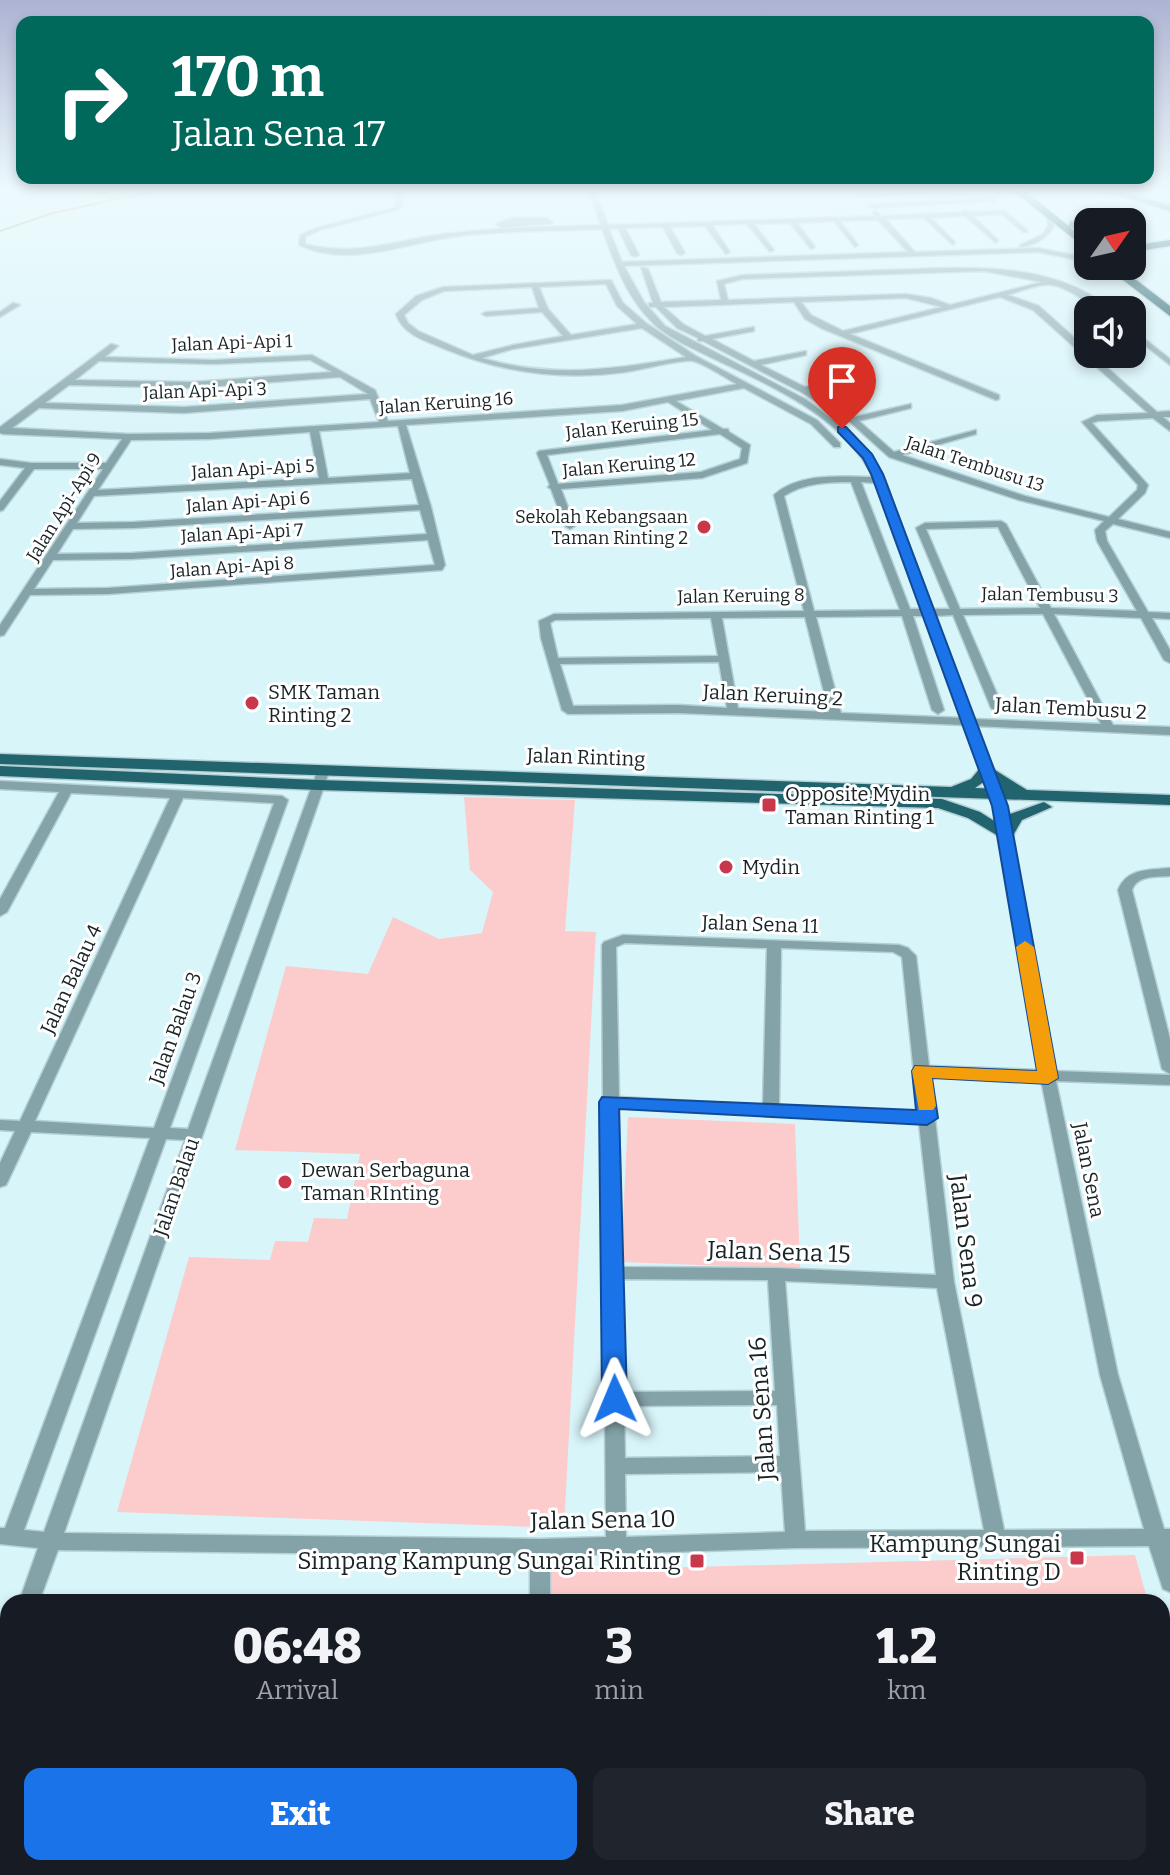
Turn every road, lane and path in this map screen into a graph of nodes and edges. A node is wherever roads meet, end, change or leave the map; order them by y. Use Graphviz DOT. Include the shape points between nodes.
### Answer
graph roads {
  1 [pos="628,276"];
  2 [pos="647,276"];
  3 [pos="758,276"];
  4 [pos="1026,276"];
  5 [pos="1130,280"];
  6 [pos="1135,280"];
  7 [pos="1047,283"];
  8 [pos="534,284"];
  9 [pos="1000,294"];
  10 [pos="1086,296"];
  11 [pos="796,300"];
  12 [pos="1170,301"];
  13 [pos="725,302"];
  14 [pos="16,305"];
  15 [pos="642,305"];
  16 [pos="658,305"];
  17 [pos="950,307"];
  18 [pos="544,310"];
  19 [pos="1170,312"];
  20 [pos="486,314"];
  21 [pos="0,315"];
  22 [pos="643,325"];
  23 [pos="751,329"];
  24 [pos="841,334"];
  25 [pos="569,338"];
  26 [pos="701,339"];
  27 [pos="1146,343"];
  28 [pos="114,346"];
  29 [pos="803,353"];
  30 [pos="693,358"];
  31 [pos="97,359"];
  32 [pos="470,359"];
  33 [pos="1170,363"];
  34 [pos="752,364"];
  35 [pos="343,374"];
  36 [pos="856,379"];
  37 [pos="763,381"];
  38 [pos="67,382"];
  39 [pos="746,385"];
  40 [pos="804,390"];
  41 [pos="374,396"];
  42 [pos="996,397"];
  43 [pos="671,401"];
  44 [pos="36,405"];
  45 [pos="908,406"];
  46 [pos="1170,414"];
  47 [pos="1156,415"];
  48 [pos="853,420"];
  49 [pos="401,422"];
  50 [pos="384,423"];
  51 [pos="314,428"];
  52 [pos="1170,428"];
  53 [pos="2,430"];
  54 [pos="726,431"];
  55 [pos="973,432"];
  56 [pos="128,437"];
  57 [pos="837,445"];
  58 [pos="892,455"];
  59 [pos="0,462"];
  60 [pos="31,466"];
  61 [pos="108,466"];
  62 [pos="416,476"];
  63 [pos="855,480"];
  64 [pos="880,480"];
  65 [pos="324,481"];
  66 [pos="553,487"];
  67 [pos="92,493"];
  68 [pos="426,507"];
  69 [pos="0,508"];
  70 [pos="1108,519"];
  71 [pos="71,526"];
  72 [pos="570,526"];
  73 [pos="1170,535"];
  74 [pos="433,537"];
  75 [pos="52,557"];
  76 [pos="29,592"];
  77 [pos="1047,611"];
  78 [pos="906,612"];
  79 [pos="930,612"];
  80 [pos="955,612"];
  81 [pos="716,614"];
  82 [pos="810,614"];
  83 [pos="1144,615"];
  84 [pos="1170,616"];
  85 [pos="0,633"];
  86 [pos="724,659"];
  87 [pos="1170,660"];
  88 [pos="553,661"];
  89 [pos="997,708"];
  90 [pos="938,710"];
  91 [pos="733,711"];
  92 [pos="836,716"];
  93 [pos="970,722"];
  94 [pos="1108,727"];
  95 [pos="1170,731"];
  96 [pos="0,759"];
  97 [pos="987,770"];
  98 [pos="0,771"];
  99 [pos="320,779"];
  100 [pos="0,785"];
  101 [pos="68,787"];
  102 [pos="179,793"];
  103 [pos="944,798"];
  104 [pos="998,800"];
  105 [pos="1170,800"];
  106 [pos="1042,802"];
  107 [pos="1170,812"];
  108 [pos="1005,835"];
  109 [pos="1170,872"];
  110 [pos="0,912"];
  111 [pos="774,945"];
  112 [pos="903,951"];
  113 [pos="1170,1069"];
  114 [pos="922,1071"];
  115 [pos="1048,1078"];
  116 [pos="1170,1080"];
  117 [pos="609,1102"];
  118 [pos="771,1111"];
  119 [pos="927,1118"];
  120 [pos="0,1125"];
  121 [pos="25,1127"];
  122 [pos="160,1133"];
  123 [pos="195,1135"];
  124 [pos="0,1181"];
  125 [pos="611,1273"];
  126 [pos="776,1274"];
  127 [pos="945,1282"];
  128 [pos="785,1398"];
  129 [pos="615,1399"];
  130 [pos="790,1464"];
  131 [pos="615,1466"];
  132 [pos="6,1536"];
  133 [pos="995,1537"];
  134 [pos="1163,1537"];
  135 [pos="796,1540"];
  136 [pos="52,1541"];
  137 [pos="616,1546"];
  138 [pos="540,1548"];
  139 [pos="1170,1583"];
  140 [pos="32,1594"];
  141 [pos="540,1594"];
  1 -- 15 [label="street"];
  2 -- 16 [label="street, Jalan Tembusu 13"];
  3 -- 13 [label="street" via="720,283"];
  4 -- 7 [label="street"];
  5 -- 19 [label="highway"];
  6 -- 12 [label="highway"];
  7 -- 9 [label="street"];
  7 -- 10 [label="street"];
  8 -- 18 [label="street"];
  8 -- 22 [label="street" via="608,282 620,304"];
  8 -- 32 [label="street" via="443,289 403,309 401,321 408,327"];
  9 -- 17 [label="street"];
  9 -- 47 [label="street" via="1036,308"];
  11 -- 13 [label="street"];
  11 -- 17 [label="street" via="906,296"];
  11 -- 24 [label="street" via="808,317"];
  13 -- 16 [label="street"];
  14 -- 21 [label="street"];
  15 -- 16 [label="street"];
  15 -- 37 [label="street, Jalan Sena" via="680,339"];
  16 -- 26 [label="street, Jalan Tembusu 13"];
  17 -- 24 [label="street"];
  18 -- 20 [label="street"];
  18 -- 25 [label="street"];
  22 -- 25 [label="street"];
  22 -- 30 [label="street"];
  23 -- 26 [label="street"];
  24 -- 42 [label="street"];
  25 -- 32 [label="street"];
  26 -- 34 [label="street, Jalan Tembusu 13"];
  27 -- 33 [label="street"];
  28 -- 31 [label="street"];
  29 -- 34 [label="street"];
  30 -- 32 [label="street" via="574,376 528,373"];
  30 -- 39 [label="street"];
  31 -- 35 [label="street, Jalan Api-Api 1" via="213,362 312,357"];
  31 -- 38 [label="street"];
  34 -- 40 [label="street, Jalan Tembusu 13"];
  35 -- 38 [label="street" via="193,385"];
  35 -- 41 [label="street, Jalan Api-Api 1"];
  36 -- 40 [label="street"];
  37 -- 39 [label="street, Jalan Keruing 16"];
  37 -- 64 [label="street, Jalan Sena" via="830,418 868,456"];
  38 -- 44 [label="street"];
  39 -- 43 [label="street, Jalan Keruing 16"];
  39 -- 57 [label="street" via="814,422"];
  40 -- 48 [label="street, Jalan Tembusu 13"];
  41 -- 44 [label="street, Jalan Api-Api 3" via="184,410"];
  41 -- 50 [label="street"];
  43 -- 49 [label="street, Jalan Keruing 16"];
  43 -- 54 [label="street, Jalan Keruing 12"];
  44 -- 53 [label="street"];
  45 -- 48 [label="street"];
  46 -- 47 [label="street"];
  47 -- 52 [label="street"];
  47 -- 70 [label="street" via="1086,422 1143,488"];
  48 -- 58 [label="street, Jalan Tembusu 13"];
  49 -- 50 [label="street, Jalan Keruing 16"];
  49 -- 62 [label="street"];
  50 -- 51 [label="street, Jalan Keruing 16"];
  51 -- 56 [label="street, Jalan Keruing 16"];
  51 -- 65 [label="street"];
  53 -- 56 [label="street, Jalan Keruing 16"];
  54 -- 66 [label="street, Jalan Keruing 15" via="542,453"];
  54 -- 66 [label="street, Jalan Keruing 12" via="747,447 744,461 733,467 670,479"];
  55 -- 58 [label="street"];
  56 -- 61 [label="street, Jalan Api-Api 9"];
  58 -- 70 [label="street, Jalan Tembusu 13" via="1022,498"];
  59 -- 60 [label="street"];
  60 -- 61 [label="street"];
  60 -- 69 [label="street"];
  61 -- 67 [label="street, Jalan Api-Api 9"];
  62 -- 65 [label="street, Jalan Api-Api 5"];
  62 -- 68 [label="street"];
  63 -- 64 [label="street"];
  63 -- 78 [label="street"];
  63 -- 82 [label="street" via="820,482 779,495"];
  64 -- 79 [label="street, Jalan Sena"];
  65 -- 67 [label="street, Jalan Api-Api 5"];
  66 -- 72 [label="street"];
  67 -- 71 [label="street, Jalan Api-Api 9"];
  68 -- 71 [label="street, Jalan Api-Api 6"];
  68 -- 74 [label="street"];
  70 -- 73 [label="street, Jalan Tembusu 13"];
  70 -- 83 [label="street" via="1100,530 1102,541"];
  71 -- 75 [label="street, Jalan Api-Api 9"];
  74 -- 75 [label="street, Jalan Api-Api 7"];
  74 -- 76 [label="street, Jalan Api-Api 8" via="438,568"];
  75 -- 76 [label="street, Jalan Api-Api 9"];
  76 -- 85 [label="street, Jalan Api-Api 9"];
  77 -- 80 [label="street, Jalan Tembusu 3"];
  77 -- 80 [label="street" via="1001,524 925,526 921,528"];
  77 -- 83 [label="street, Jalan Tembusu 3"];
  77 -- 94 [label="street"];
  78 -- 79 [label="street, Jalan Keruing 8"];
  78 -- 82 [label="street, Jalan Keruing 8"];
  78 -- 90 [label="street"];
  79 -- 80 [label="street, Jalan Tembusu 3"];
  79 -- 93 [label="street, Jalan Sena"];
  80 -- 89 [label="street"];
  81 -- 82 [label="street, Jalan Keruing 8"];
  81 -- 86 [label="street"];
  81 -- 88 [label="street, Jalan Keruing 8" via="554,617 544,621"];
  82 -- 92 [label="street"];
  83 -- 84 [label="street, Jalan Tembusu 3"];
  83 -- 87 [label="street"];
  86 -- 88 [label="street"];
  86 -- 91 [label="street"];
  88 -- 91 [label="street, Jalan Keruing 2" via="566,707 575,710"];
  91 -- 92 [label="street, Jalan Keruing 2"];
  92 -- 93 [label="street, Jalan Keruing 2"];
  93 -- 94 [label="street, Jalan Tembusu 2"];
  93 -- 97 [label="street, Jalan Sena"];
  94 -- 95 [label="street, Jalan Tembusu 2"];
  96 -- 99 [label="main road, Jalan Rinting"];
  97 -- 103 [label="main road" via="977,782"];
  97 -- 104 [label="street, Jalan Sena"];
  97 -- 106 [label="main road" via="1011,790"];
  98 -- 99 [label="main road, Jalan Rinting"];
  99 -- 103 [label="main road, Jalan Rinting"];
  99 -- 123 [label="street, Jalan Balau"];
  100 -- 101 [label="street, Jalan Balau 3"];
  101 -- 102 [label="street, Jalan Balau 3"];
  101 -- 110 [label="street"];
  102 -- 121 [label="street, Jalan Balau 4"];
  102 -- 122 [label="street, Jalan Balau 3" via="282,800"];
  103 -- 104 [label="main road, Jalan Rinting"];
  103 -- 108 [label="main road"];
  104 -- 106 [label="main road, Jalan Rinting"];
  104 -- 108 [label="street, Jalan Sena"];
  105 -- 106 [label="main road, Jalan Rinting"];
  106 -- 107 [label="main road, Jalan Rinting"];
  106 -- 108 [label="main road" via="1016,817"];
  108 -- 115 [label="street, Jalan Sena"];
  109 -- 113 [label="street" via="1138,875 1125,890"];
  111 -- 112 [label="street, Jalan Sena 11"];
  111 -- 117 [label="street, Jalan Sena 11" via="623,939 609,945"];
  111 -- 118 [label="street"];
  112 -- 114 [label="street, Jalan Sena 9" via="909,956"];
  114 -- 115 [label="street"];
  114 -- 119 [label="street, Jalan Sena 9"];
  115 -- 116 [label="street"];
  115 -- 134 [label="street, Jalan Sena" via="1109,1375"];
  117 -- 118 [label="street"];
  117 -- 125 [label="street"];
  118 -- 119 [label="street"];
  119 -- 127 [label="street, Jalan Sena 9"];
  120 -- 121 [label="street"];
  121 -- 122 [label="street"];
  121 -- 124 [label="street, Jalan Balau 4"];
  122 -- 123 [label="street"];
  122 -- 132 [label="street, Jalan Balau 3"];
  123 -- 136 [label="street, Jalan Balau"];
  125 -- 126 [label="street, Jalan Sena 15"];
  125 -- 129 [label="street"];
  126 -- 127 [label="street, Jalan Sena 15"];
  126 -- 128 [label="street, Jalan Sena 16"];
  127 -- 133 [label="street, Jalan Sena 9"];
  128 -- 129 [label="street"];
  128 -- 130 [label="street, Jalan Sena 16"];
  129 -- 131 [label="street"];
  130 -- 131 [label="street"];
  130 -- 135 [label="street, Jalan Sena 16"];
  131 -- 137 [label="street"];
  132 -- 136 [label="street, Jalan Sena 10"];
  133 -- 134 [label="street, Jalan Sena 10"];
  133 -- 135 [label="street, Jalan Sena 10"];
  134 -- 139 [label="street, Jalan Sena"];
  135 -- 137 [label="street, Jalan Sena 10"];
  136 -- 138 [label="street, Jalan Sena 10"];
  136 -- 140 [label="street, Jalan Balau"];
  137 -- 138 [label="street, Jalan Sena 10"];
  138 -- 141 [label="street"];
}
